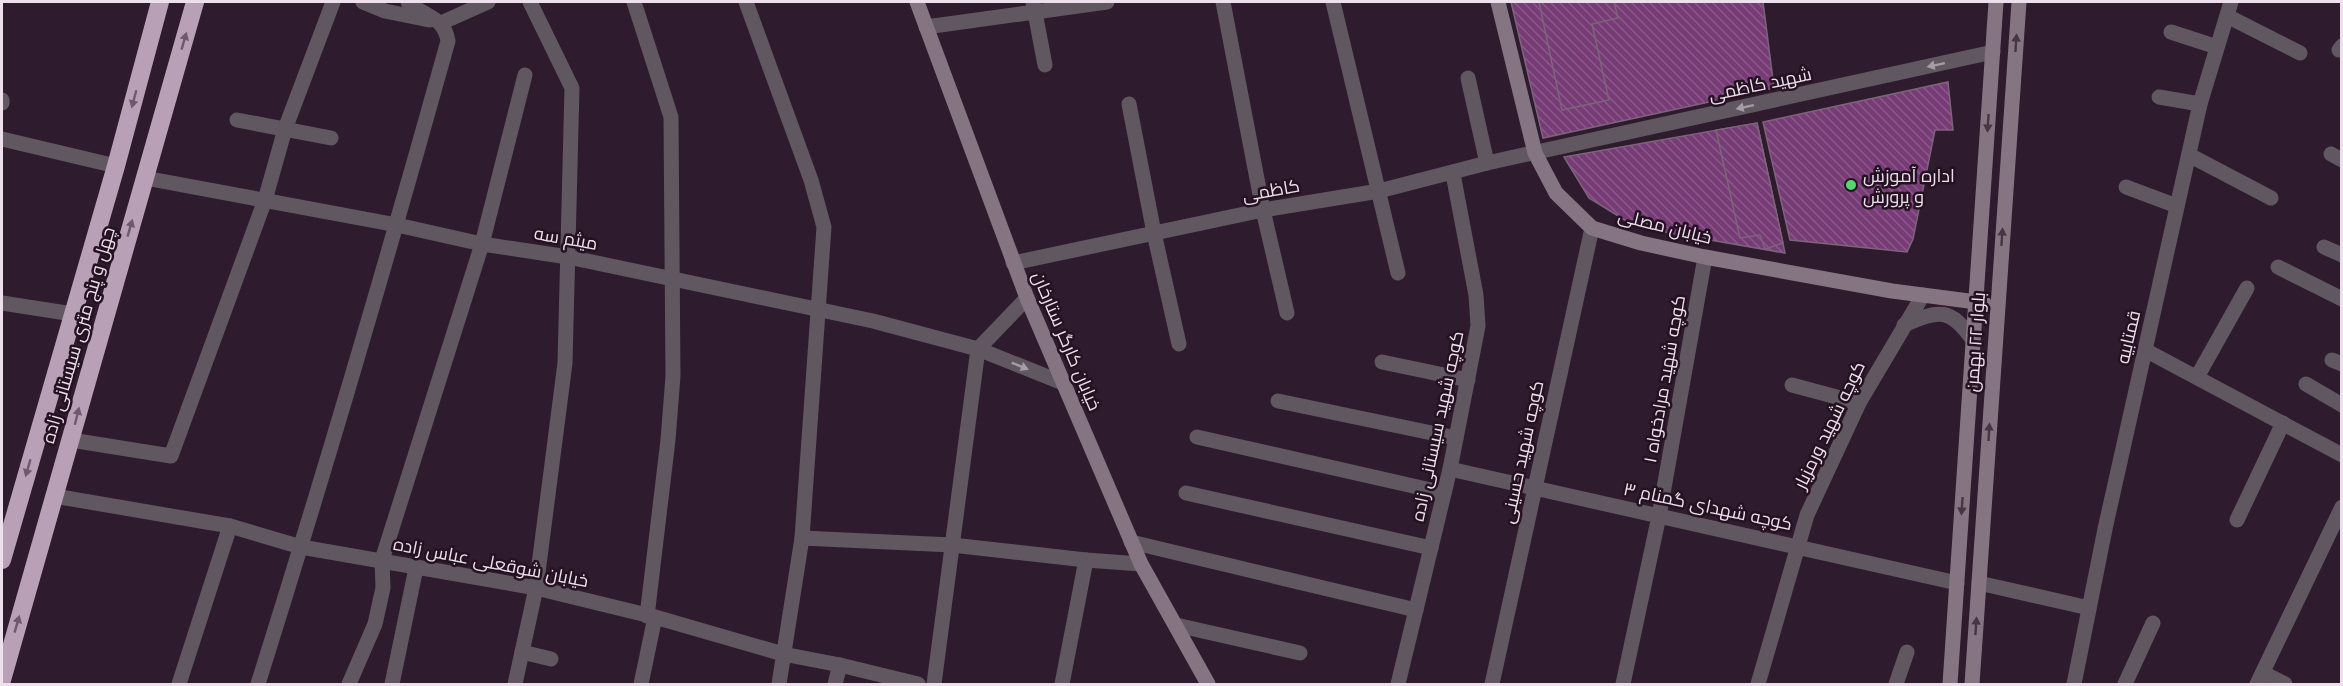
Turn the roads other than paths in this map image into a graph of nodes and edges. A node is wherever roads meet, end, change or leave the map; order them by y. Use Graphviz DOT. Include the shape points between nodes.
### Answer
graph roads {
  1 [pos="160,2"];
  2 [pos="195,2"];
  3 [pos="333,2"];
  4 [pos="363,2"];
  5 [pos="408,2"];
  6 [pos="488,2"];
  7 [pos="530,2"];
  8 [pos="634,2"];
  9 [pos="746,2"];
  10 [pos="917,2"];
  11 [pos="1107,2"];
  12 [pos="1222,2"];
  13 [pos="1333,2"];
  14 [pos="1498,2"];
  15 [pos="1996,2"];
  16 [pos="2019,2"];
  17 [pos="1034,7"];
  18 [pos="2229,9"];
  19 [pos="441,23"];
  20 [pos="926,27"];
  21 [pos="2171,32"];
  22 [pos="2217,47"];
  23 [pos="1993,52"];
  24 [pos="2300,53"];
  25 [pos="1046,64"];
  26 [pos="525,75"];
  27 [pos="1468,78"];
  28 [pos="2159,97"];
  29 [pos="1129,104"];
  30 [pos="2200,104"];
  31 [pos="237,120"];
  32 [pos="285,129"];
  33 [pos="330,138"];
  34 [pos="2,139"];
  35 [pos="1535,153"];
  36 [pos="2189,155"];
  37 [pos="1487,163"];
  38 [pos="116,165"];
  39 [pos="1453,174"];
  40 [pos="145,178"];
  41 [pos="2126,187"];
  42 [pos="1379,191"];
  43 [pos="2271,198"];
  44 [pos="265,200"];
  45 [pos="2177,206"];
  46 [pos="1263,210"];
  47 [pos="397,225"];
  48 [pos="1592,228"];
  49 [pos="1154,233"];
  50 [pos="482,244"];
  51 [pos="2324,247"];
  52 [pos="2342,255"];
  53 [pos="568,257"];
  54 [pos="1705,257"];
  55 [pos="1013,263"];
  56 [pos="2278,267"];
  57 [pos="1398,273"];
  58 [pos="671,279"];
  59 [pos="2247,288"];
  60 [pos="1923,295"];
  61 [pos="1026,298"];
  62 [pos="2342,299"];
  63 [pos="2,303"];
  64 [pos="1976,303"];
  65 [pos="1997,303"];
  66 [pos="817,310"];
  67 [pos="1287,313"];
  68 [pos="73,314"];
  69 [pos="1904,325"];
  70 [pos="1973,340"];
  71 [pos="1179,344"];
  72 [pos="978,349"];
  73 [pos="2145,350"];
  74 [pos="1382,362"];
  75 [pos="2197,377"];
  76 [pos="1468,380"];
  77 [pos="1063,383"];
  78 [pos="2306,384"];
  79 [pos="1792,385"];
  80 [pos="1278,401"];
  81 [pos="1859,403"];
  82 [pos="2342,405"];
  83 [pos="2283,423"];
  84 [pos="1197,437"];
  85 [pos="1456,438"];
  86 [pos="72,440"];
  87 [pos="2342,454"];
  88 [pos="1450,469"];
  89 [pos="1534,488"];
  90 [pos="1186,493"];
  91 [pos="1444,493"];
  92 [pos="54,496"];
  93 [pos="2342,507"];
  94 [pos="1659,516"];
  95 [pos="2237,520"];
  96 [pos="230,526"];
  97 [pos="802,538"];
  98 [pos="1131,542"];
  99 [pos="952,545"];
  100 [pos="1798,546"];
  101 [pos="301,547"];
  102 [pos="1431,548"];
  103 [pos="2,560"];
  104 [pos="382,560"];
  105 [pos="1086,560"];
  106 [pos="1141,564"];
  107 [pos="416,568"];
  108 [pos="1957,584"];
  109 [pos="1979,584"];
  110 [pos="536,588"];
  111 [pos="2090,608"];
  112 [pos="1416,610"];
  113 [pos="651,617"];
  114 [pos="2152,623"];
  115 [pos="1176,626"];
  116 [pos="522,652"];
  117 [pos="1907,652"];
  118 [pos="1300,653"];
  119 [pos="783,654"];
  120 [pos="551,659"];
  121 [pos="840,664"];
  122 [pos="2260,679"];
  123 [pos="2,680"];
  124 [pos="179,684"];
  125 [pos="258,684"];
  126 [pos="349,684"];
  127 [pos="392,684"];
  128 [pos="515,684"];
  129 [pos="641,684"];
  130 [pos="779,684"];
  131 [pos="835,684"];
  132 [pos="918,684"];
  133 [pos="934,684"];
  134 [pos="1062,684"];
  135 [pos="1208,684"];
  136 [pos="1398,684"];
  137 [pos="1492,684"];
  138 [pos="1623,684"];
  139 [pos="1758,684"];
  140 [pos="1896,684"];
  141 [pos="1950,684"];
  142 [pos="1972,684"];
  143 [pos="2074,684"];
  144 [pos="2125,684"];
  145 [pos="2285,684"];
  1 -- 38 [label="highway, چهل و پنج متری سیستانی زاده, one-way"];
  40 -- 2 [label="highway, چهل و پنج متری سیستانی زاده, one-way"];
  3 -- 32 [label="street"];
  4 -- 19 [label="street"];
  5 -- 19 [label="street"];
  6 -- 19 [label="street"];
  7 -- 53 [label="street" via="572,88"];
  8 -- 58 [label="street" via="671,117"];
  9 -- 66 [label="street" via="811,180 824,227"];
  10 -- 20 [label="street, خیابان کارگر ستارخان"];
  11 -- 17 [label="street"];
  12 -- 46 [label="street"];
  13 -- 42 [label="street"];
  14 -- 35 [label="street, خیابان مصلی"];
  15 -- 23 [label="street, بلوار ۲۲ بهمن"];
  65 -- 16 [label="street, بلوار ۲۲ بهمن, one-way"];
  17 -- 20 [label="street"];
  17 -- 25 [label="street"];
  18 -- 22 [label="street, قمتابیه"];
  18 -- 24 [label="street"];
  19 -- 47 [label="street" via="448,41"];
  20 -- 55 [label="street, خیابان کارگر ستارخان"];
  21 -- 22 [label="street"];
  22 -- 30 [label="street, قمتابیه"];
  23 -- 35 [label="street, شهید کاظمی, one-way"];
  23 -- 64 [label="street, بلوار ۲۲ بهمن, one-way"];
  26 -- 50 [label="street"];
  27 -- 37 [label="street"];
  28 -- 30 [label="street"];
  29 -- 49 [label="street"];
  30 -- 36 [label="street, قمتابیه"];
  31 -- 32 [label="street"];
  32 -- 33 [label="street"];
  32 -- 44 [label="street"];
  34 -- 38 [label="street"];
  35 -- 37 [label="street, کاظمی"];
  35 -- 48 [label="street, خیابان مصلی" via="1556,193"];
  36 -- 43 [label="street"];
  36 -- 45 [label="street, قمتابیه"];
  37 -- 39 [label="street, کاظمی"];
  38 -- 68 [label="highway, چهل و پنج متری سیستانی زاده"];
  39 -- 42 [label="street, کاظمی"];
  39 -- 76 [label="street, کوچه شهید سیستانی زاده" via="1476,295 1478,326"];
  40 -- 44 [label="street, میثم سه"];
  86 -- 40 [label="highway, چهل و پنج متری سیستانی زاده, one-way"];
  41 -- 45 [label="street"];
  42 -- 46 [label="street, کاظمی"];
  42 -- 57 [label="street"];
  44 -- 47 [label="street, میثم سه"];
  44 -- 86 [label="street" via="171,456"];
  45 -- 73 [label="street, قمتابیه"];
  46 -- 49 [label="street, کاظمی"];
  46 -- 67 [label="street"];
  47 -- 50 [label="street, میثم سه"];
  47 -- 101 [label="street"];
  48 -- 54 [label="street, خیابان مصلی"];
  48 -- 89 [label="street, کوچه شهید حسینی"];
  49 -- 55 [label="street, کاظمی"];
  49 -- 71 [label="street"];
  50 -- 53 [label="street, میثم سه"];
  50 -- 104 [label="street"];
  51 -- 52 [label="street"];
  53 -- 58 [label="street, میثم سه"];
  53 -- 110 [label="street" via="565,363"];
  54 -- 60 [label="street, خیابان مصلی"];
  54 -- 94 [label="street, ۱ کوچه شهید مرادخواه"];
  55 -- 61 [label="street, خیابان کارگر ستارخان"];
  56 -- 62 [label="street"];
  58 -- 66 [label="street, میثم سه"];
  58 -- 113 [label="street" via="672,397"];
  59 -- 75 [label="street"];
  60 -- 64 [label="street, خیابان مصلی"];
  60 -- 69 [label="street, کوچه شهید ورمزیار"];
  61 -- 72 [label="street"];
  61 -- 77 [label="street, خیابان کارگر ستارخان"];
  63 -- 68 [label="street"];
  64 -- 65 [label="street, خیابان مصلی"];
  64 -- 70 [label="street, بلوار ۲۲ بهمن"];
  109 -- 65 [label="street, بلوار ۲۲ بهمن, one-way"];
  66 -- 72 [label="street, میثم سه"];
  66 -- 97 [label="street"];
  68 -- 103 [label="highway, چهل و پنج متری سیستانی زاده, one-way"];
  69 -- 70 [label="street" via="1929,314 1949,315 1962,324"];
  69 -- 81 [label="street, کوچه شهید ورمزیار"];
  70 -- 108 [label="street, بلوار ۲۲ بهمن, one-way"];
  72 -- 77 [label="street, میثم سه, one-way"];
  72 -- 99 [label="street"];
  73 -- 75 [label="street"];
  73 -- 111 [label="street, قمتابیه"];
  74 -- 76 [label="street"];
  75 -- 83 [label="street"];
  76 -- 85 [label="street, کوچه شهید سیستانی زاده"];
  77 -- 98 [label="street, خیابان کارگر ستارخان"];
  78 -- 82 [label="street"];
  79 -- 81 [label="street"];
  80 -- 85 [label="street"];
  81 -- 100 [label="street, کوچه شهید ورمزیار" via="1807,515"];
  83 -- 87 [label="street"];
  83 -- 95 [label="street"];
  84 -- 91 [label="street"];
  85 -- 88 [label="street, کوچه شهید سیستانی زاده"];
  86 -- 92 [label="highway, چهل و پنج متری سیستانی زاده"];
  88 -- 89 [label="street, ۳ کوچه شهدای گمنام"];
  88 -- 91 [label="street, کوچه شهید سیستانی زاده"];
  89 -- 94 [label="street, ۳ کوچه شهدای گمنام"];
  89 -- 137 [label="street, کوچه شهید حسینی"];
  90 -- 102 [label="street"];
  91 -- 102 [label="street, کوچه شهید سیستانی زاده"];
  92 -- 96 [label="street, خیابان شوقعلی عباس زاده"];
  123 -- 92 [label="highway, چهل و پنج متری سیستانی زاده, one-way"];
  93 -- 122 [label="street"];
  94 -- 100 [label="street, ۳ کوچه شهدای گمنام"];
  94 -- 138 [label="street, ۱ کوچه شهید مرادخواه"];
  96 -- 101 [label="street, خیابان شوقعلی عباس زاده"];
  96 -- 124 [label="street"];
  97 -- 99 [label="street"];
  97 -- 119 [label="street"];
  98 -- 106 [label="street, خیابان کارگر ستارخان"];
  98 -- 112 [label="street"];
  99 -- 105 [label="street"];
  99 -- 133 [label="street"];
  100 -- 108 [label="street, ۳ کوچه شهدای گمنام"];
  100 -- 139 [label="street, کوچه شهید ورمزیار"];
  101 -- 104 [label="street, خیابان شوقعلی عباس زاده"];
  101 -- 125 [label="street"];
  102 -- 112 [label="street, کوچه شهید سیستانی زاده"];
  104 -- 107 [label="street, خیابان شوقعلی عباس زاده"];
  104 -- 126 [label="street" via="383,588 375,624"];
  105 -- 106 [label="street"];
  105 -- 134 [label="street"];
  106 -- 115 [label="street, خیابان کارگر ستارخان"];
  107 -- 110 [label="street, خیابان شوقعلی عباس زاده"];
  107 -- 127 [label="street"];
  108 -- 141 [label="street, بلوار ۲۲ بهمن"];
  109 -- 111 [label="street"];
  142 -- 109 [label="street, بلوار ۲۲ بهمن, one-way"];
  110 -- 113 [label="street, خیابان شوقعلی عباس زاده"];
  110 -- 116 [label="street"];
  111 -- 143 [label="street, قمتابیه"];
  112 -- 136 [label="street, کوچه شهید سیستانی زاده"];
  113 -- 119 [label="street, خیابان شوقعلی عباس زاده"];
  113 -- 129 [label="street"];
  114 -- 144 [label="street"];
  115 -- 118 [label="street"];
  115 -- 135 [label="street, خیابان کارگر ستارخان"];
  116 -- 120 [label="street"];
  116 -- 128 [label="street"];
  117 -- 140 [label="street"];
  119 -- 121 [label="street, خیابان شوقعلی عباس زاده"];
  119 -- 130 [label="street"];
  121 -- 131 [label="street"];
  121 -- 132 [label="street, خیابان شوقعلی عباس زاده"];
  122 -- 145 [label="street"];
}
